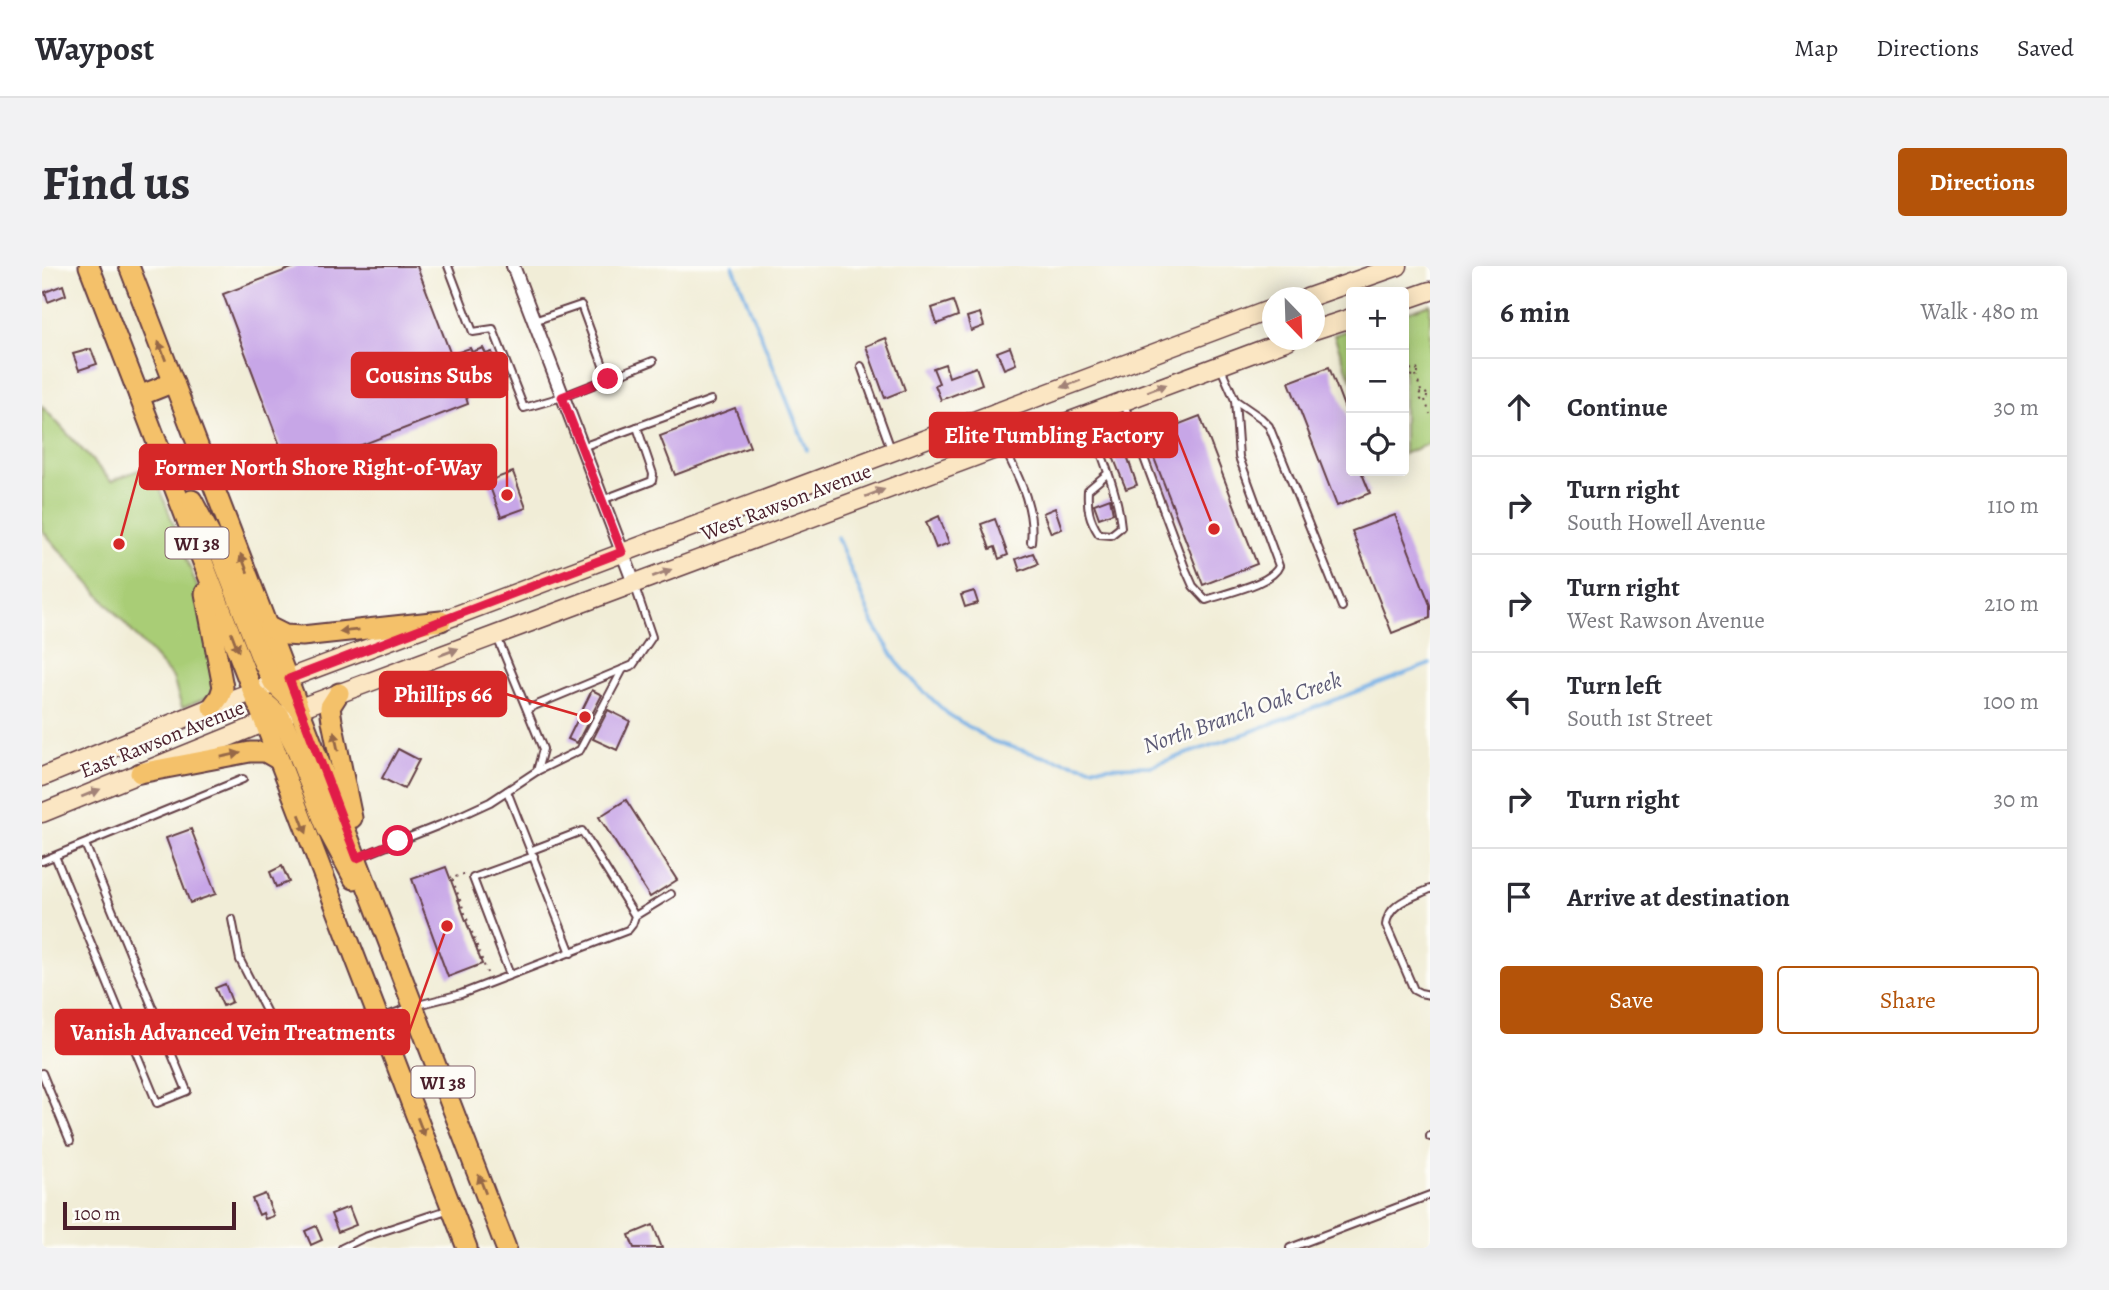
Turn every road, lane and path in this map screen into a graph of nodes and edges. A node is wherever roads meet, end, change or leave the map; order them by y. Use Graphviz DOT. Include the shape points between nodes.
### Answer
graph roads {
  1 [pos="89,266"];
  2 [pos="129,266"];
  3 [pos="448,266"];
  4 [pos="513,266"];
  5 [pos="1398,266"];
  6 [pos="1430,291"];
  7 [pos="1325,292"];
  8 [pos="1409,298"];
  9 [pos="1262,313"];
  10 [pos="1346,320"];
  11 [pos="534,321"];
  12 [pos="1325,326"];
  13 [pos="1262,350"];
  14 [pos="653,361"];
  15 [pos="1220,365"];
  16 [pos="861,366"];
  17 [pos="1415,376"];
  18 [pos="608,379"];
  19 [pos="174,382"];
  20 [pos="1421,392"];
  21 [pos="1428,393"];
  22 [pos="139,396"];
  23 [pos="562,397"];
  24 [pos="1424,399"];
  25 [pos="710,400"];
  26 [pos="1235,400"];
  27 [pos="1123,401"];
  28 [pos="997,412"];
  29 [pos="1087,414"];
  30 [pos="1430,414"];
  31 [pos="637,427"];
  32 [pos="1005,445"];
  33 [pos="582,447"];
  34 [pos="892,451"];
  35 [pos="162,452"];
  36 [pos="1107,474"];
  37 [pos="602,500"];
  38 [pos="189,521"];
  39 [pos="1031,542"];
  40 [pos="622,552"];
  41 [pos="634,583"];
  42 [pos="1342,607"];
  43 [pos="441,621"];
  44 [pos="269,627"];
  45 [pos="496,635"];
  46 [pos="623,669"];
  47 [pos="281,682"];
  48 [pos="253,692"];
  49 [pos="339,693"];
  50 [pos="212,707"];
  51 [pos="300,708"];
  52 [pos="527,709"];
  53 [pos="272,719"];
  54 [pos="279,760"];
  55 [pos="537,771"];
  56 [pos="140,773"];
  57 [pos="42,777"];
  58 [pos="243,779"];
  59 [pos="507,791"];
  60 [pos="42,813"];
  61 [pos="85,844"];
  62 [pos="533,853"];
  63 [pos="55,856"];
  64 [pos="361,856"];
  65 [pos="42,861"];
  66 [pos="473,878"];
  67 [pos="1430,889"];
  68 [pos="671,894"];
  69 [pos="635,916"];
  70 [pos="232,919"];
  71 [pos="394,953"];
  72 [pos="571,953"];
  73 [pos="510,975"];
  74 [pos="479,978"];
  75 [pos="1430,995"];
  76 [pos="414,1006"];
  77 [pos="379,1019"];
  78 [pos="42,1073"];
  79 [pos="70,1141"];
  80 [pos="1430,1195"];
  81 [pos="452,1209"];
  82 [pos="342,1248"];
  83 [pos="467,1248"];
  84 [pos="506,1248"];
  85 [pos="1290,1248"];
  1 -- 22 [label="main road, WI 38"];
  19 -- 2 [label="main road, WI 38, one-way"];
  3 -- 23 [label="lane" via="472,332 493,329 524,408"];
  4 -- 11 [label="street"];
  5 -- 7 [label="main road"];
  6 -- 8 [label="main road"];
  9 -- 28 [label="main road, West Rawson Avenue, one-way"];
  10 -- 12 [label="main road"];
  11 -- 18 [label="lane" via="581,305"];
  11 -- 23 [label="street"];
  13 -- 15 [label="main road, West Rawson Avenue"];
  14 -- 18 [label="lane"];
  15 -- 26 [label="lane"];
  27 -- 15 [label="main road, West Rawson Avenue, one-way"];
  16 -- 34 [label="lane"];
  17 -- 20 [label="path"];
  18 -- 23 [label="lane"];
  19 -- 22 [label="main road"];
  44 -- 19 [label="main road, WI 38, one-way"];
  20 -- 21 [label="path"];
  20 -- 24 [label="path" via="1419,397"];
  21 -- 24 [label="path"];
  22 -- 35 [label="main road, WI 38"];
  23 -- 33 [label="street"];
  24 -- 30 [label="path"];
  25 -- 31 [label="lane"];
  26 -- 27 [label="lane" via="1239,457 1279,566 1265,580 1206,600 1185,568"];
  26 -- 42 [label="lane" via="1269,426"];
  27 -- 29 [label="main road, West Rawson Avenue"];
  28 -- 32 [label="main road"];
  28 -- 34 [label="main road, West Rawson Avenue"];
  29 -- 32 [label="main road, West Rawson Avenue"];
  29 -- 36 [label="lane"];
  31 -- 33 [label="lane"];
  31 -- 37 [label="lane" via="652,481"];
  32 -- 39 [label="lane" via="1030,506"];
  41 -- 32 [label="main road, West Rawson Avenue, one-way"];
  33 -- 37 [label="street"];
  34 -- 40 [label="main road, West Rawson Avenue"];
  35 -- 38 [label="main road, WI 38"];
  35 -- 47 [label="main road" via="221,555 261,658"];
  36 -- 36 [label="lane" via="1121,527 1111,535 1098,534 1087,506 1088,490"];
  37 -- 40 [label="street"];
  38 -- 48 [label="main road, WI 38, one-way"];
  38 -- 50 [label="main road" via="187,543 206,595 222,673 223,687"];
  40 -- 41 [label="street"];
  40 -- 43 [label="main road, West Rawson Avenue"];
  41 -- 45 [label="main road, West Rawson Avenue"];
  41 -- 46 [label="lane" via="652,637 633,665"];
  43 -- 44 [label="main road, one-way" via="302,636 285,635"];
  43 -- 47 [label="main road, West Rawson Avenue"];
  44 -- 47 [label="main road, WI 38"];
  49 -- 45 [label="main road, West Rawson Avenue, one-way"];
  45 -- 52 [label="lane"];
  46 -- 52 [label="lane"];
  46 -- 55 [label="lane" via="580,750"];
  47 -- 48 [label="main road, East Rawson Avenue"];
  47 -- 51 [label="main road, WI 38"];
  48 -- 50 [label="main road, East Rawson Avenue"];
  48 -- 53 [label="main road, WI 38"];
  49 -- 51 [label="main road, West Rawson Avenue"];
  64 -- 49 [label="main road, one-way" via="330,707"];
  50 -- 57 [label="main road, East Rawson Avenue"];
  51 -- 53 [label="main road, East Rawson Avenue"];
  51 -- 64 [label="main road, WI 38"];
  52 -- 55 [label="lane" via="543,749"];
  53 -- 54 [label="main road, WI 38"];
  53 -- 56 [label="main road, East Rawson Avenue"];
  53 -- 71 [label="main road" via="295,746 327,829"];
  56 -- 54 [label="main road, one-way" via="250,752 265,752"];
  54 -- 77 [label="main road, WI 38, one-way"];
  55 -- 59 [label="lane"];
  60 -- 56 [label="main road, East Rawson Avenue, one-way"];
  58 -- 61 [label="lane"];
  59 -- 62 [label="lane"];
  59 -- 64 [label="lane" via="440,825"];
  61 -- 63 [label="lane"];
  61 -- 63 [label="lane" via="187,1091 157,1103"];
  62 -- 66 [label="lane"];
  62 -- 69 [label="lane" via="582,831"];
  62 -- 72 [label="lane"];
  63 -- 65 [label="lane"];
  64 -- 71 [label="main road, WI 38" via="372,872 380,916"];
  66 -- 73 [label="lane"];
  66 -- 74 [label="path" via="467,873 452,878 488,975"];
  67 -- 75 [label="lane" via="1392,908 1386,925 1414,990"];
  68 -- 69 [label="lane"];
  69 -- 72 [label="lane" via="628,930"];
  70 -- 77 [label="lane" via="240,960 268,1014 296,1030 354,1028"];
  71 -- 76 [label="main road, WI 38"];
  72 -- 73 [label="lane"];
  73 -- 76 [label="lane"];
  76 -- 77 [label="lane"];
  84 -- 76 [label="main road, WI 38, one-way"];
  77 -- 81 [label="main road, WI 38, one-way"];
  78 -- 79 [label="lane"];
  80 -- 85 [label="lane"];
  81 -- 82 [label="lane"];
  81 -- 83 [label="main road, WI 38"];
}
